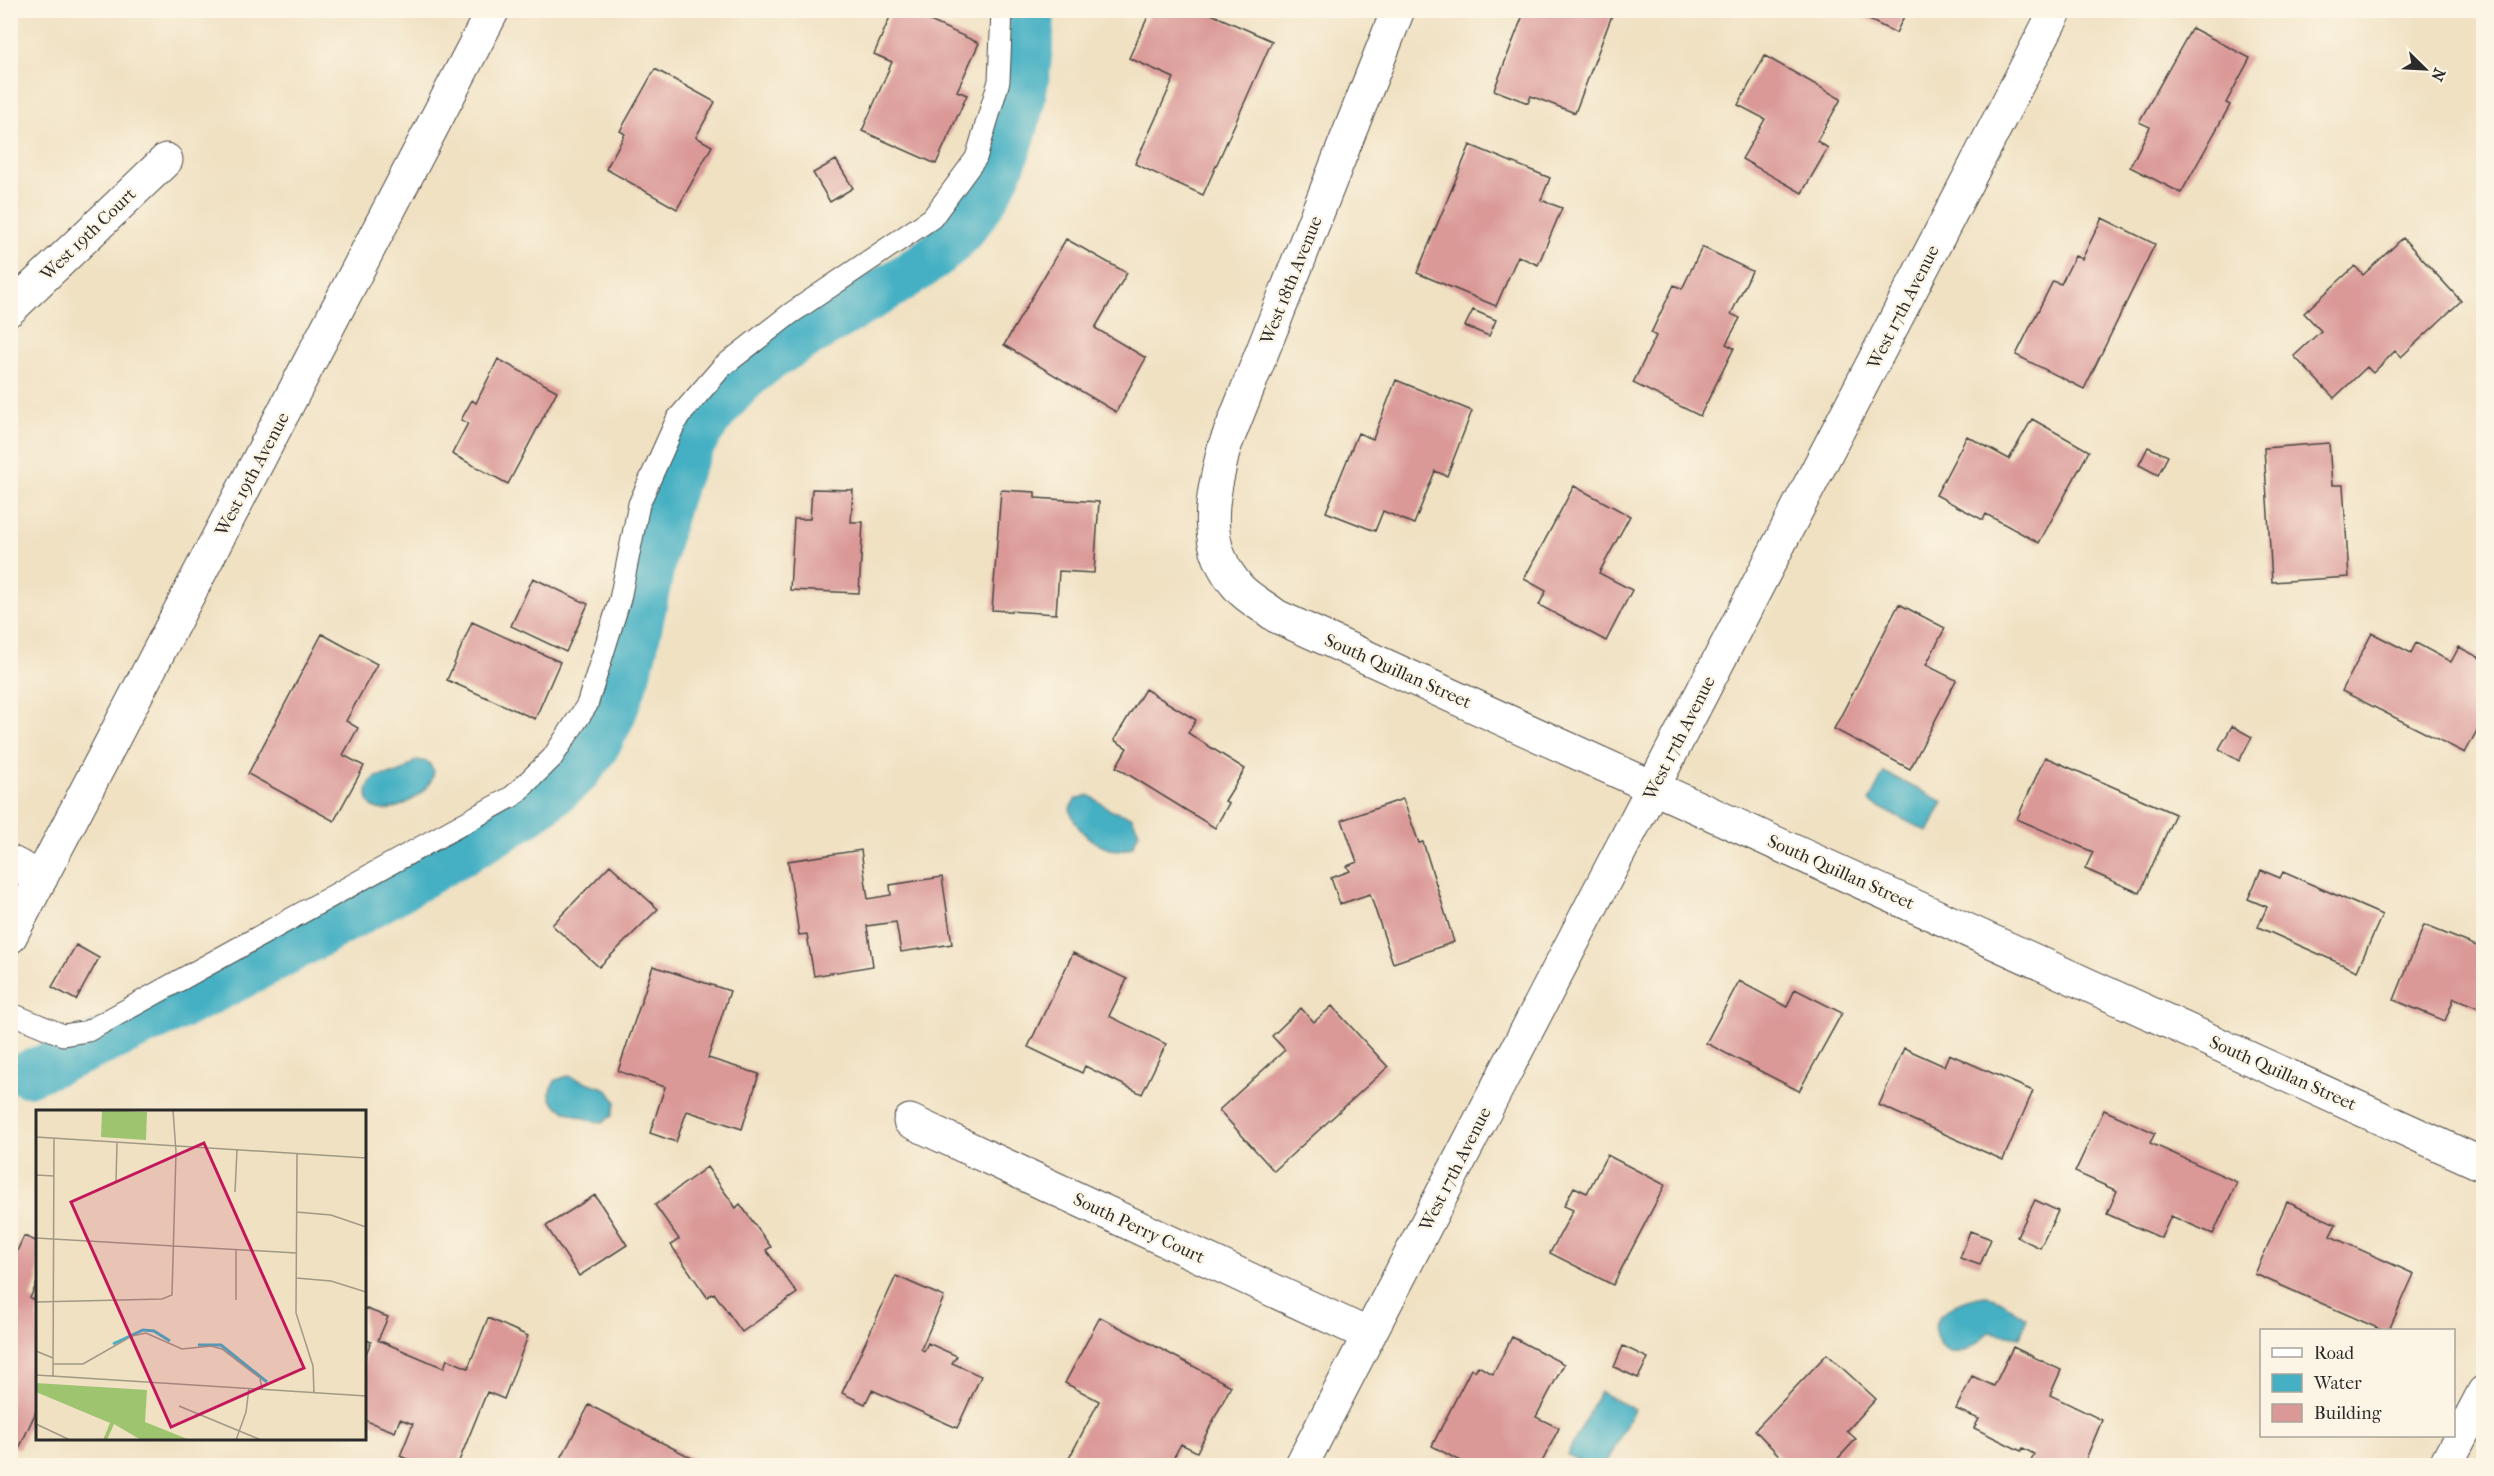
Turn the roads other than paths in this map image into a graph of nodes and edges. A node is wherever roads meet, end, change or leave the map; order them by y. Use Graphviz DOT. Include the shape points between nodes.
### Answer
graph roads {
  1 [pos="493,10"];
  2 [pos="1002,10"];
  3 [pos="1398,10"];
  4 [pos="2056,10"];
  5 [pos="166,160"];
  6 [pos="10,309"];
  7 [pos="1217,555"];
  8 [pos="1654,787"];
  9 [pos="10,862"];
  10 [pos="41,878"];
  11 [pos="10,938"];
  12 [pos="10,1013"];
  13 [pos="910,1121"];
  14 [pos="2484,1165"];
  15 [pos="1369,1335"];
  16 [pos="2484,1392"];
  17 [pos="1301,1466"];
  18 [pos="2445,1466"];
  1 -- 10 [label="street, West 19th Avenue"];
  2 -- 12 [label="lane" via="999,81 976,158 932,218 722,367 677,419 639,504 620,599 586,705 552,758 513,796 88,1031 63,1035"];
  3 -- 7 [label="street, West 18th Avenue" via="1224,448 1211,503"];
  4 -- 8 [label="street, West 17th Avenue"];
  5 -- 6 [label="street, West 19th Court"];
  7 -- 8 [label="street, South Quillan Street" via="1240,589 1276,616"];
  8 -- 14 [label="street, South Quillan Street"];
  8 -- 15 [label="street, West 17th Avenue"];
  9 -- 10 [label="street"];
  10 -- 11 [label="street, West 19th Avenue"];
  13 -- 15 [label="street, South Perry Court"];
  15 -- 17 [label="street, West 17th Avenue"];
  16 -- 18 [label="street"];
}
